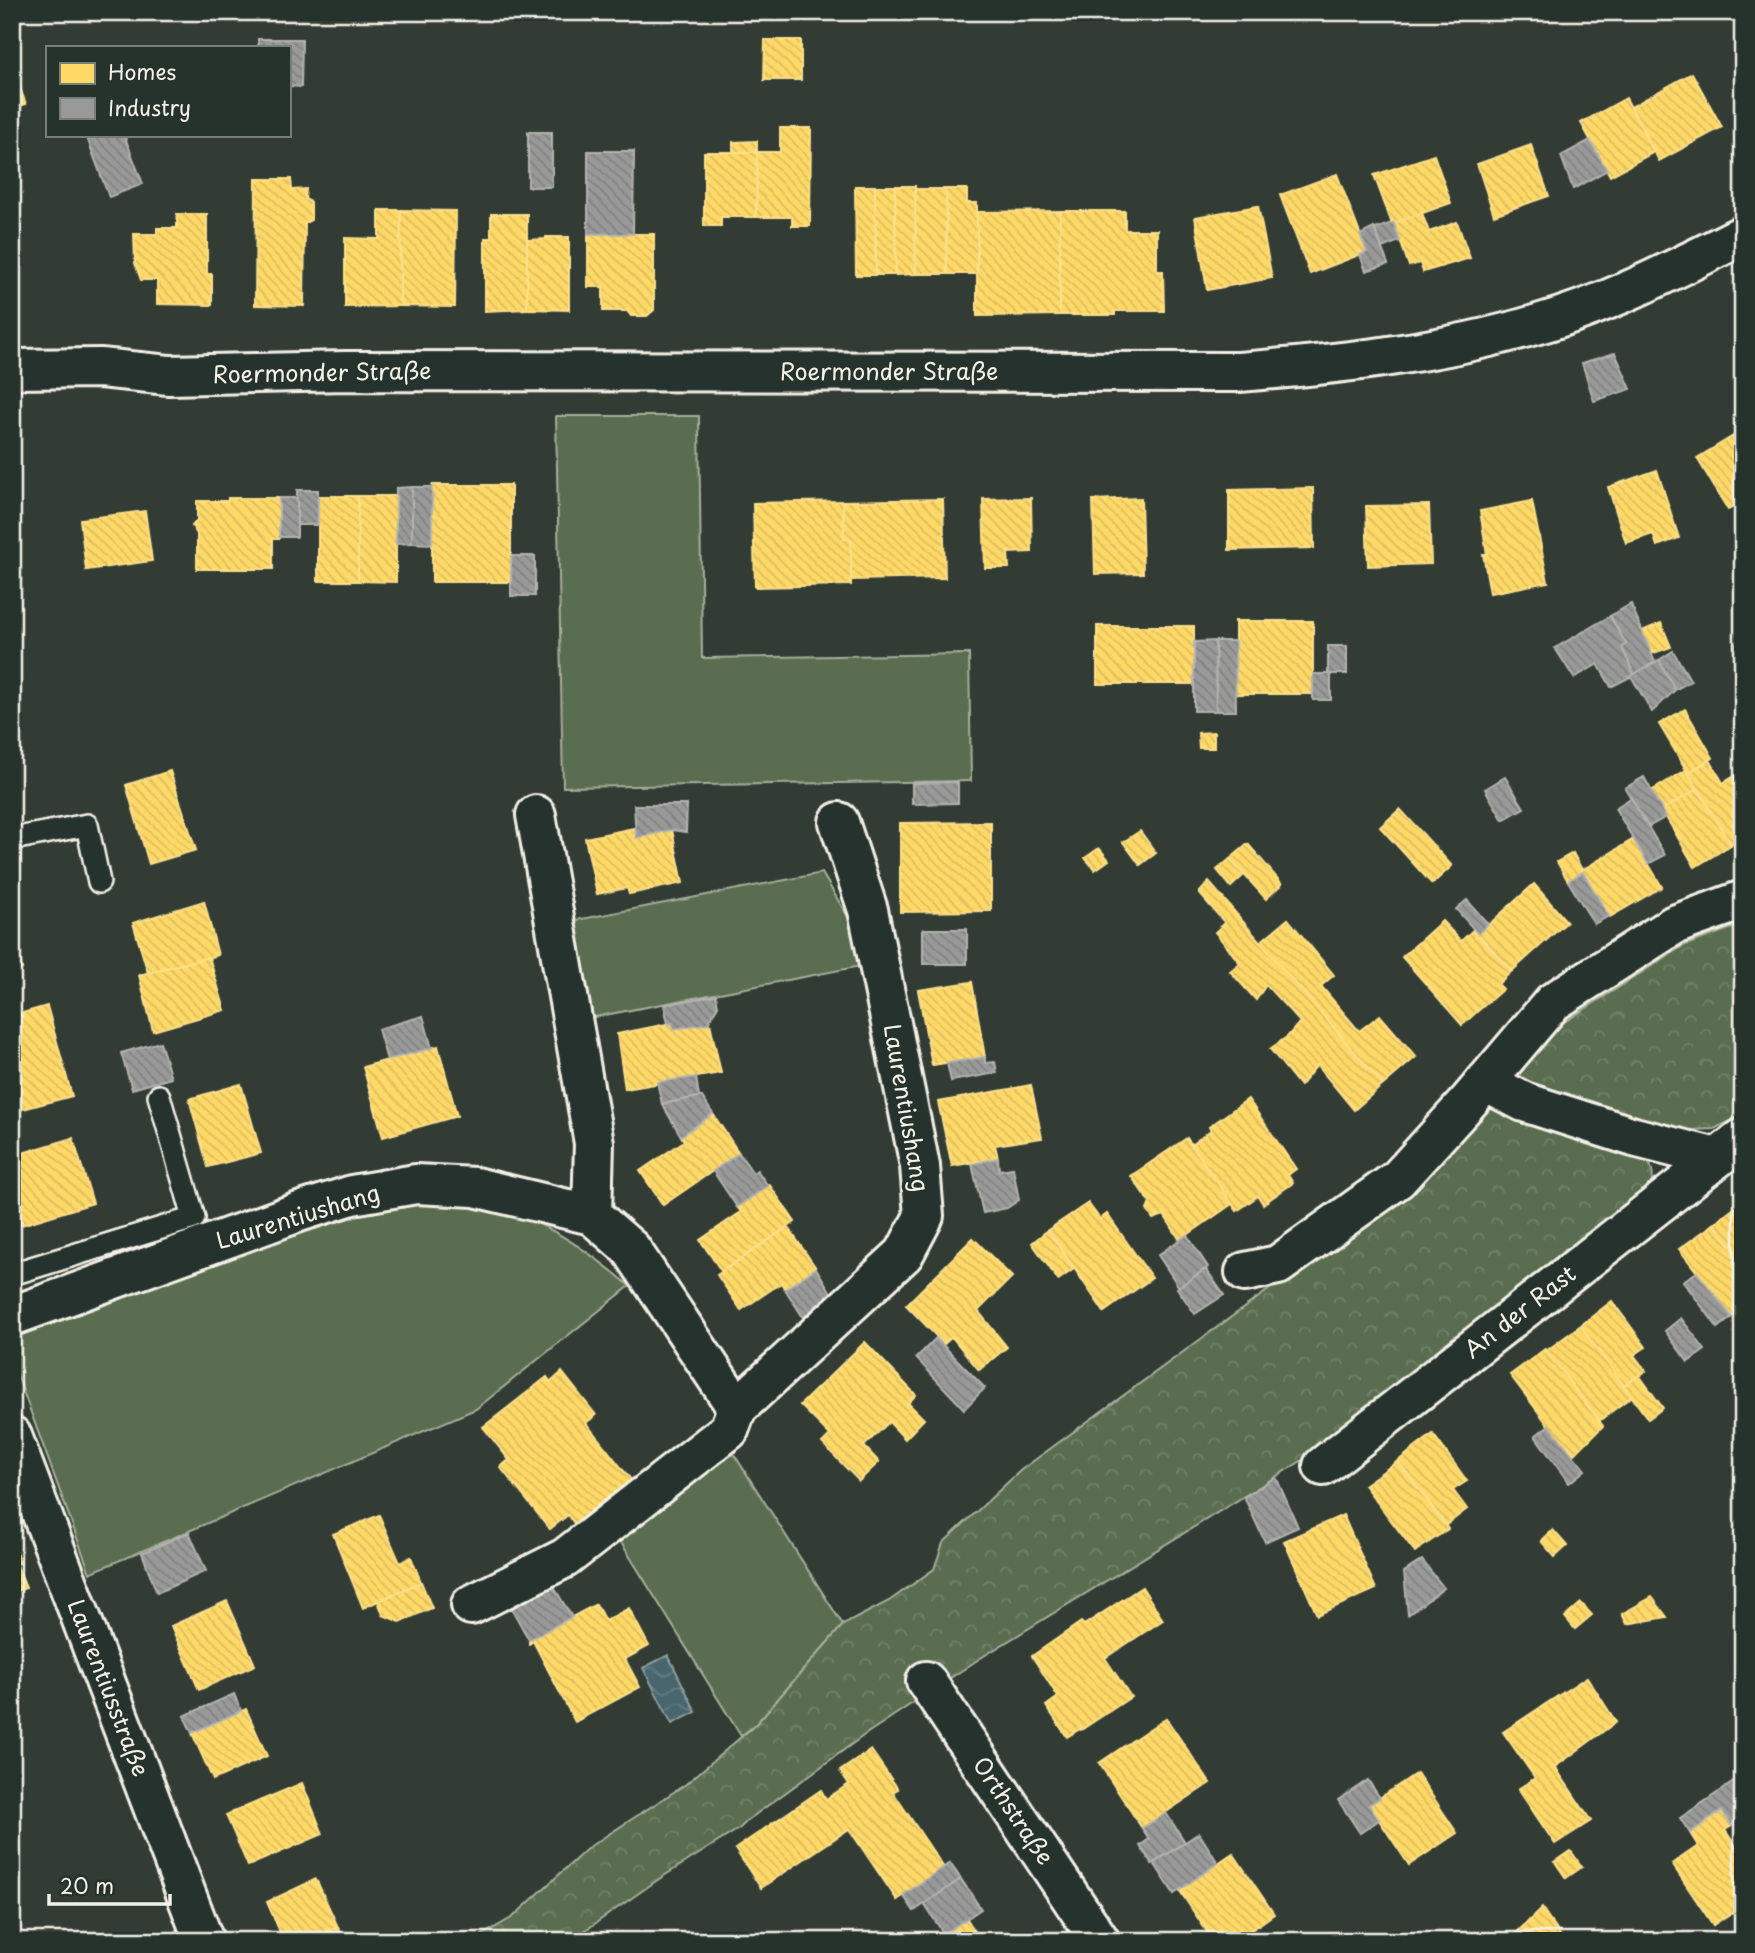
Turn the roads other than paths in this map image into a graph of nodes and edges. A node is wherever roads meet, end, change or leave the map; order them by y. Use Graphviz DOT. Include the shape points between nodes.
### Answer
graph roads {
  1 [pos="1743,235"];
  2 [pos="12,369"];
  3 [pos="536,815"];
  4 [pos="839,822"];
  5 [pos="12,839"];
  6 [pos="99,881"];
  7 [pos="1743,900"];
  8 [pos="1485,1082"];
  9 [pos="159,1096"];
  10 [pos="1730,1148"];
  11 [pos="592,1215"];
  12 [pos="1245,1272"];
  13 [pos="12,1274"];
  14 [pos="12,1317"];
  15 [pos="737,1408"];
  16 [pos="12,1436"];
  17 [pos="1323,1466"];
  18 [pos="471,1605"];
  19 [pos="926,1681"];
  20 [pos="204,1941"];
  21 [pos="1100,1941"];
  1 -- 2 [label="street, Roermonder Straße" via="1630,290 1540,324 1387,356 1251,372 346,371 169,375 100,368"];
  3 -- 11 [label="street" via="594,1143"];
  4 -- 15 [label="street, Laurentiushang" via="868,910 920,1166 924,1216 904,1254"];
  5 -- 6 [label="lane" via="87,825"];
  7 -- 8 [label="street" via="1674,925 1553,1002"];
  8 -- 10 [label="street, An der Rast" via="1524,1102 1634,1137"];
  8 -- 12 [label="street" via="1398,1179 1278,1265"];
  9 -- 13 [label="lane" via="194,1219"];
  10 -- 17 [label="street, An der Rast"];
  11 -- 14 [label="street, Laurentiushang" via="475,1187 416,1184 299,1212"];
  11 -- 15 [label="street, Laurentiushang" via="631,1250"];
  15 -- 18 [label="street, Laurentiushang" via="729,1430 565,1558"];
  16 -- 20 [label="street, Laurentiusstraße"];
  19 -- 21 [label="street, Orthstraße"];
}
